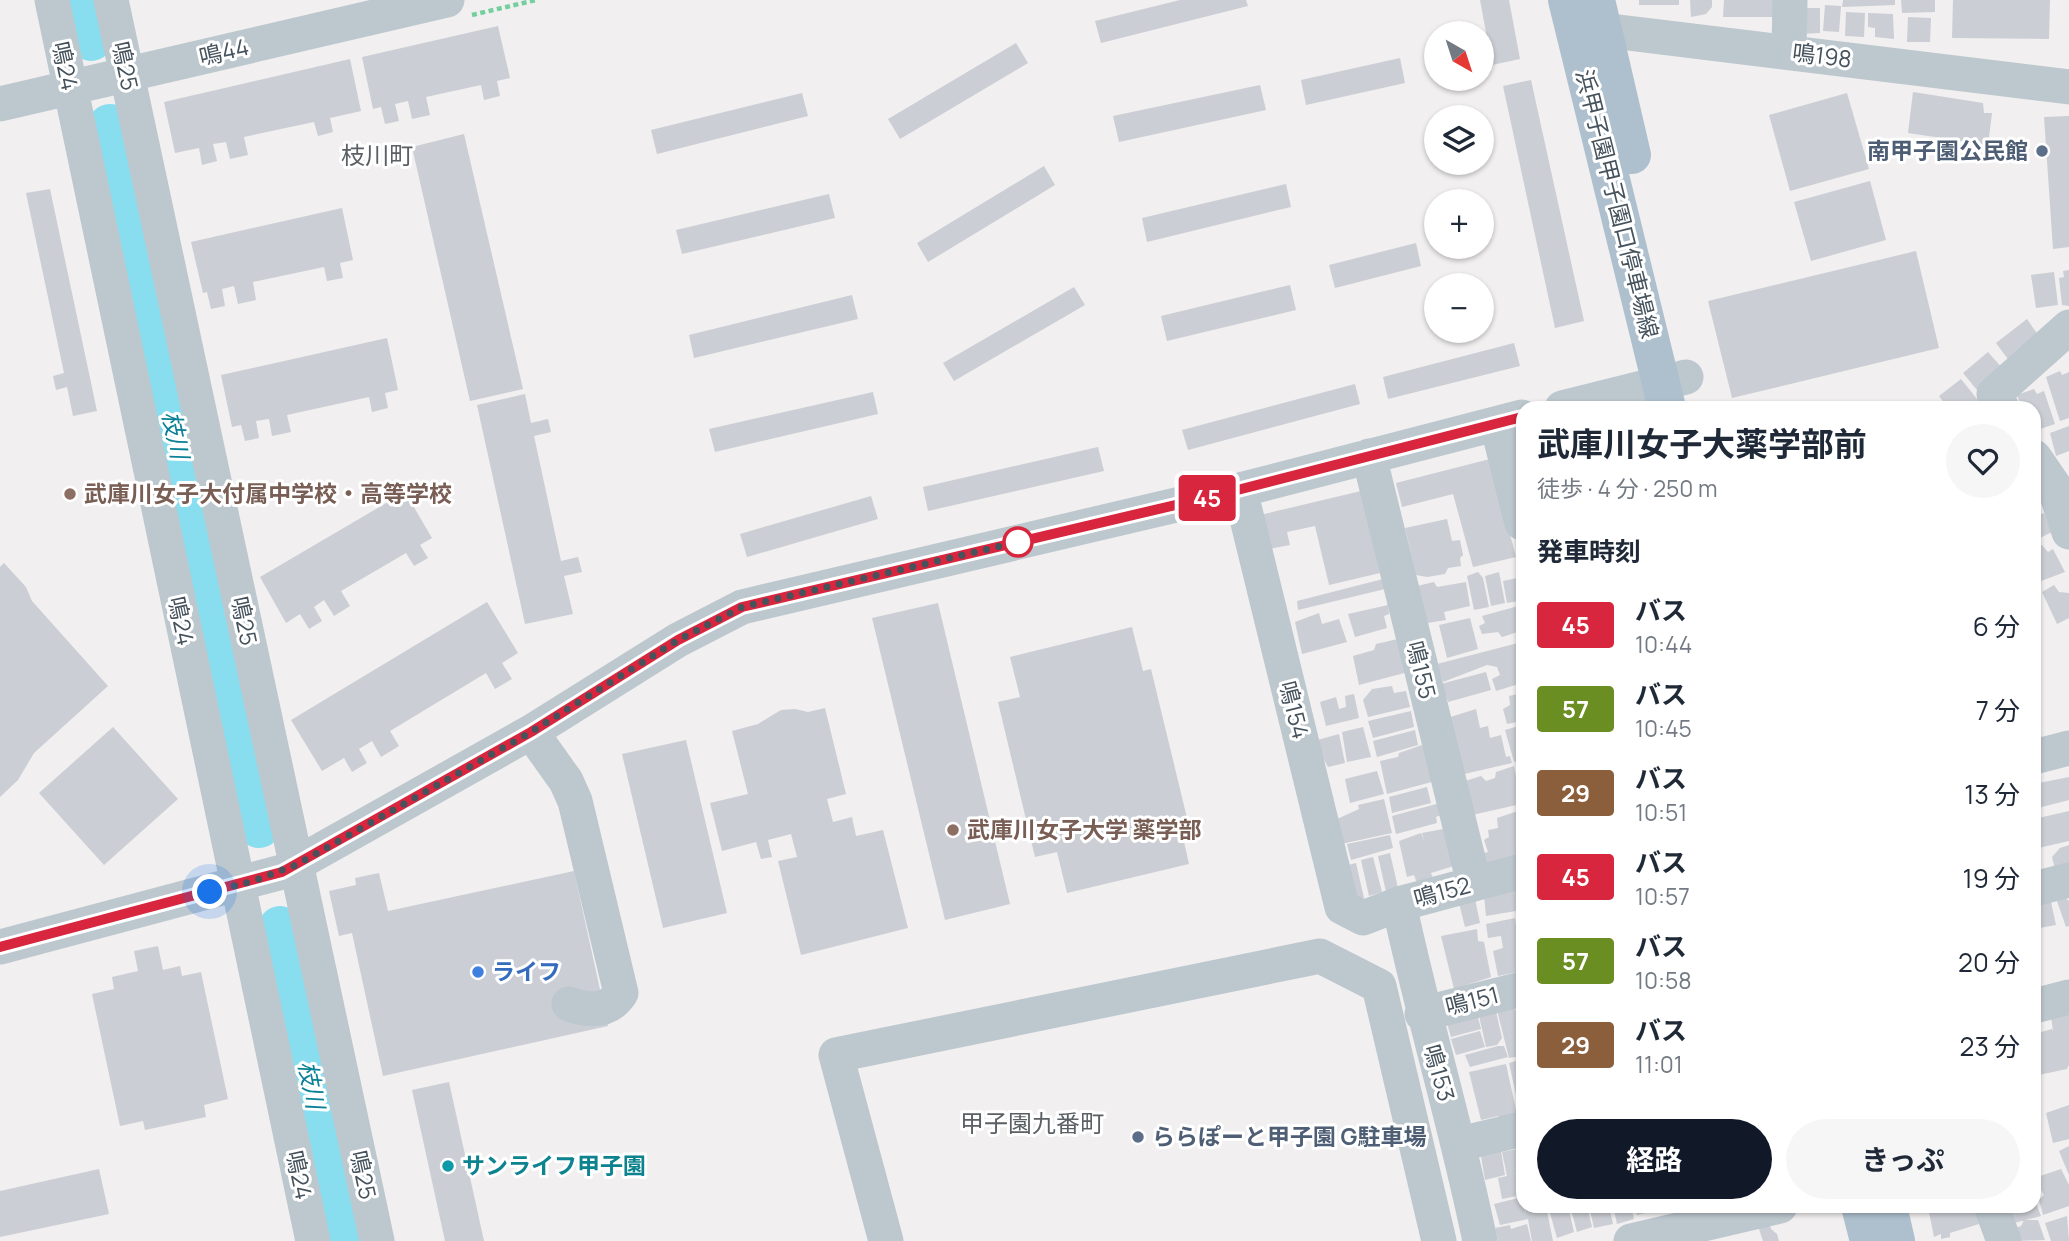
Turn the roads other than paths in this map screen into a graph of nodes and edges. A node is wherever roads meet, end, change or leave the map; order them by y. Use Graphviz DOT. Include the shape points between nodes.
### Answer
graph roads {
  1 [pos="52,0"];
  2 [pos="111,0"];
  3 [pos="447,0"];
  4 [pos="1567,0"];
  5 [pos="1790,0"];
  6 [pos="1591,22"];
  7 [pos="1789,51"];
  8 [pos="127,74"];
  9 [pos="2069,87"];
  10 [pos="70,88"];
  11 [pos="0,104"];
  12 [pos="2069,327"];
  13 [pos="1677,394"];
  14 [pos="1620,401"];
  15 [pos="1998,401"];
  16 [pos="1510,421"];
  17 [pos="1369,456"];
  18 [pos="2041,467"];
  19 [pos="1516,472"];
  20 [pos="1240,490"];
  21 [pos="2069,531"];
  22 [pos="531,732"];
  23 [pos="2069,748"];
  24 [pos="2041,755"];
  25 [pos="296,865"];
  26 [pos="1516,873"];
  27 [pos="2069,880"];
  28 [pos="1474,883"];
  29 [pos="236,885"];
  30 [pos="2041,886"];
  31 [pos="1399,904"];
  32 [pos="1363,918"];
  33 [pos="0,947"];
  34 [pos="1516,990"];
  35 [pos="2069,997"];
  36 [pos="569,1004"];
  37 [pos="2041,1004"];
  38 [pos="1422,1014"];
  39 [pos="1516,1130"];
  40 [pos="1460,1144"];
  41 [pos="1750,1213"];
  42 [pos="1862,1213"];
  43 [pos="1890,1213"];
  44 [pos="1994,1213"];
  45 [pos="313,1241"];
  46 [pos="377,1241"];
  47 [pos="886,1241"];
  48 [pos="1439,1241"];
  49 [pos="1480,1241"];
  50 [pos="1631,1241"];
  51 [pos="1869,1241"];
  52 [pos="1896,1241"];
  53 [pos="2004,1241"];
  1 -- 10 [label="street, 鳴24"];
  2 -- 8 [label="street, 鳴25"];
  3 -- 8 [label="street, 鳴44"];
  4 -- 6 [label="main road, 浜甲子園甲子園口停車場線"];
  5 -- 7 [label="street"];
  6 -- 7 [label="street, 鳴198"];
  6 -- 13 [label="main road, 浜甲子園甲子園口停車場線"];
  7 -- 9 [label="street, 鳴198"];
  8 -- 10 [label="street, 鳴44"];
  8 -- 25 [label="street, 鳴25"];
  10 -- 11 [label="street, 鳴44"];
  10 -- 29 [label="street, 鳴24"];
  12 -- 15 [label="street" via="1994,394"];
  13 -- 14 [label="street"];
  16 -- 17 [label="street"];
  16 -- 19 [label="street"];
  17 -- 20 [label="street"];
  17 -- 28 [label="street, 鳴155"];
  18 -- 21 [label="street" via="2054,486"];
  20 -- 22 [label="street" via="742,607 678,640"];
  20 -- 32 [label="street, 鳴154" via="1342,907"];
  22 -- 25 [label="street"];
  22 -- 36 [label="street" via="566,780 579,815 621,993 604,1008 587,1010"];
  23 -- 24 [label="street"];
  25 -- 29 [label="street"];
  25 -- 46 [label="street, 鳴25"];
  26 -- 28 [label="street, 鳴152"];
  27 -- 30 [label="street"];
  28 -- 31 [label="street, 鳴152"];
  29 -- 33 [label="street"];
  29 -- 45 [label="street, 鳴24"];
  31 -- 32 [label="street, 鳴152"];
  31 -- 38 [label="street, 鳴153"];
  34 -- 38 [label="street, 鳴151"];
  35 -- 37 [label="street"];
  38 -- 40 [label="street, 鳴153"];
  39 -- 40 [label="street"];
  40 -- 49 [label="street, 鳴153"];
  41 -- 50 [label="street"];
  42 -- 51 [label="main road"];
  43 -- 52 [label="main road"];
  44 -- 53 [label="street"];
  47 -- 48 [label="street" via="836,1055 1320,956 1378,986"];
}
